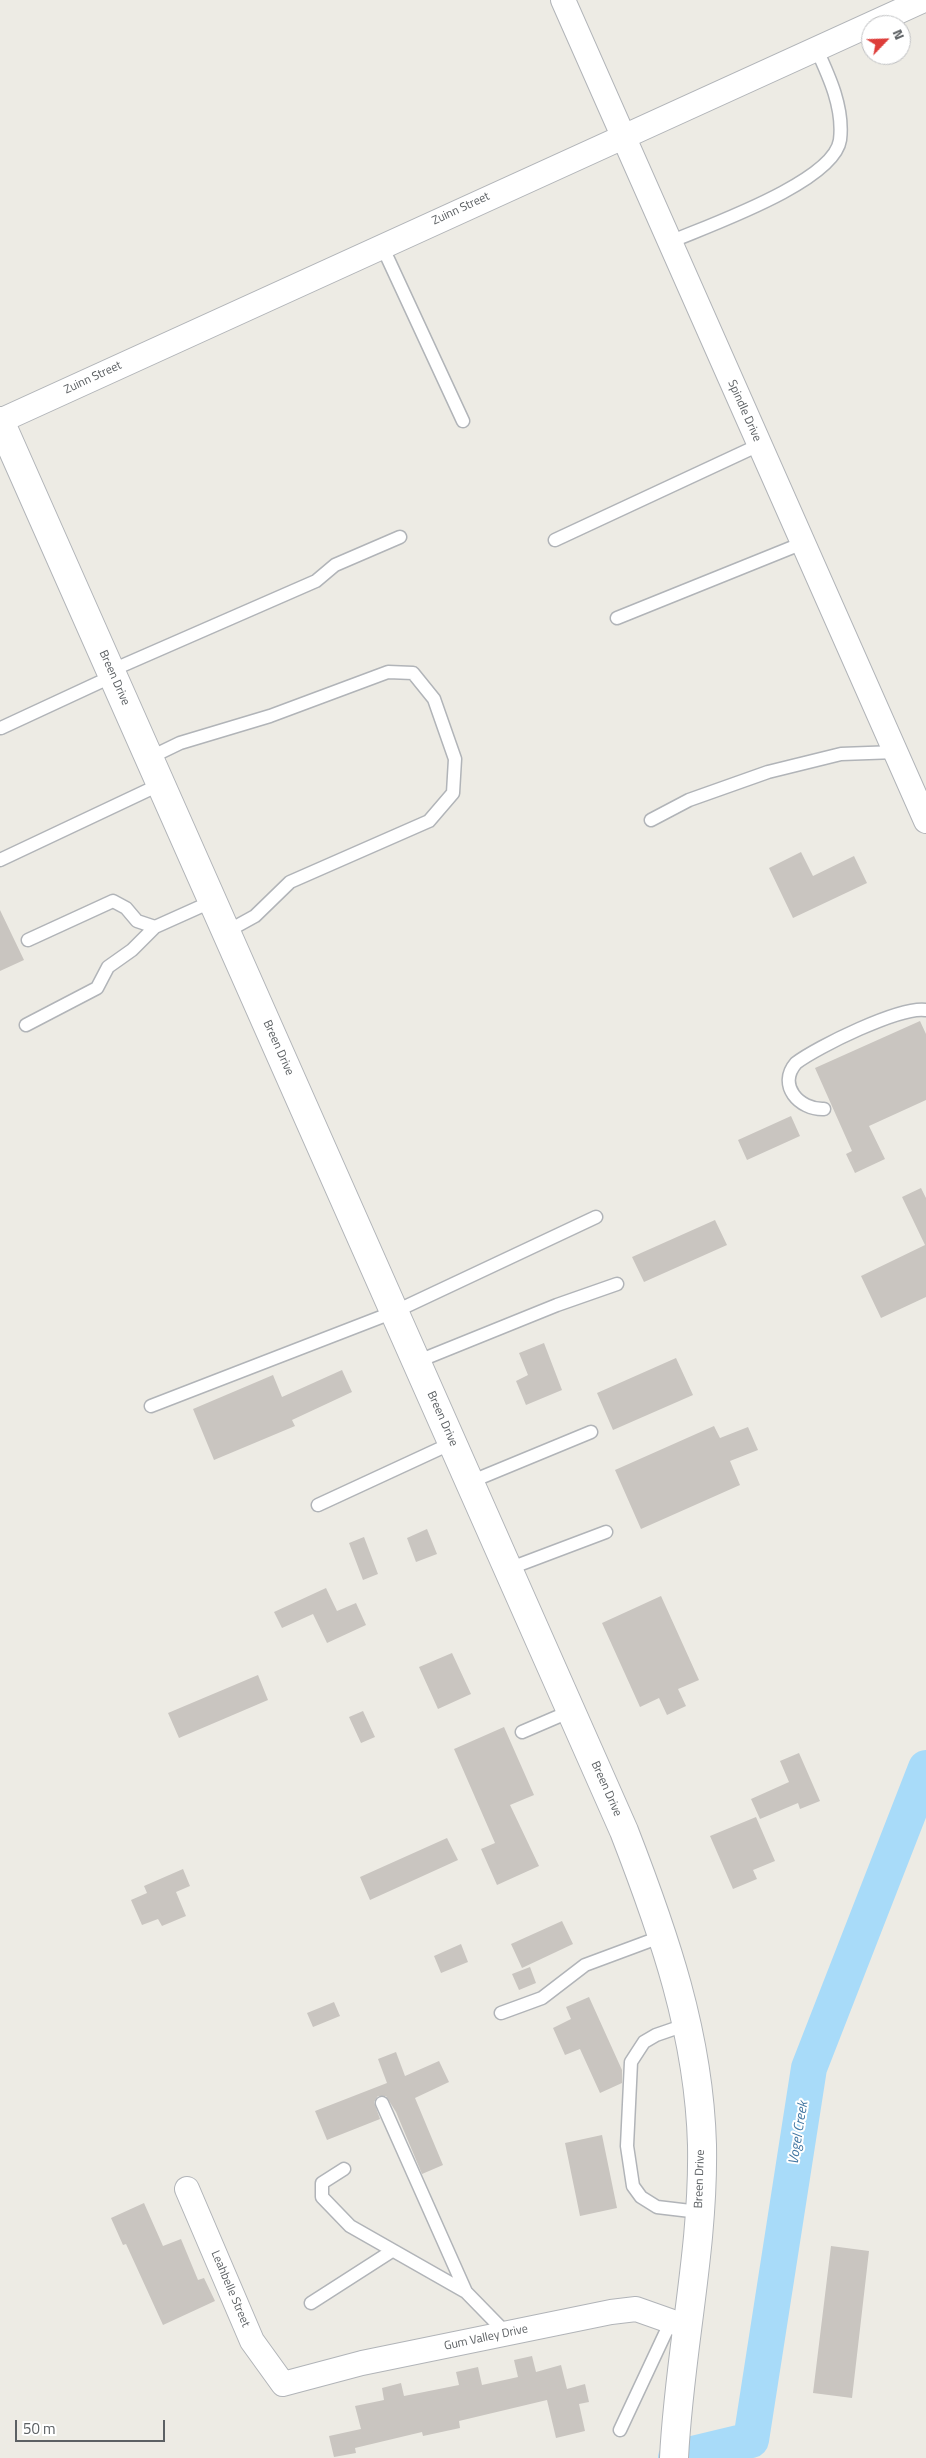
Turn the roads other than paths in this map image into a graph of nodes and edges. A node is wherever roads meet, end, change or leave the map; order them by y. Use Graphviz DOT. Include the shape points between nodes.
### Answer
graph roads {
  1 [pos="924,0"];
  2 [pos="568,2"];
  3 [pos="816,48"];
  4 [pos="623,135"];
  5 [pos="670,242"];
  6 [pos="382,246"];
  7 [pos="0,421"];
  8 [pos="463,421"];
  9 [pos="760,445"];
  10 [pos="400,537"];
  11 [pos="555,540"];
  12 [pos="803,543"];
  13 [pos="617,618"];
  14 [pos="112,674"];
  15 [pos="1,728"];
  16 [pos="896,752"];
  17 [pos="149,758"];
  18 [pos="161,784"];
  19 [pos="651,820"];
  20 [pos="926,821"];
  21 [pos="0,860"];
  22 [pos="213,901"];
  23 [pos="155,927"];
  24 [pos="226,932"];
  25 [pos="28,940"];
  26 [pos="926,1010"];
  27 [pos="26,1025"];
  28 [pos="824,1109"];
  29 [pos="596,1216"];
  30 [pos="617,1284"];
  31 [pos="394,1312"];
  32 [pos="416,1362"];
  33 [pos="151,1406"];
  34 [pos="591,1432"];
  35 [pos="452,1443"];
  36 [pos="470,1482"];
  37 [pos="318,1505"];
  38 [pos="606,1532"];
  39 [pos="508,1569"];
  40 [pos="571,1711"];
  41 [pos="522,1732"];
  42 [pos="663,1936"];
  43 [pos="501,2013"];
  44 [pos="688,2024"];
  45 [pos="382,2103"];
  46 [pos="344,2169"];
  47 [pos="188,2189"];
  48 [pos="699,2212"];
  49 [pos="392,2251"];
  50 [pos="466,2292"];
  51 [pos="311,2303"];
  52 [pos="679,2324"];
  53 [pos="507,2334"];
  54 [pos="284,2384"];
  55 [pos="620,2430"];
  56 [pos="674,2458"];
  1 -- 3 [label="street, Zuinn Street"];
  2 -- 4 [label="street, Spindle Drive"];
  3 -- 4 [label="street, Zuinn Street"];
  3 -- 5 [label="lane" via="831,83 839,115 840,141 832,158 814,174 773,198"];
  4 -- 5 [label="street, Spindle Drive"];
  4 -- 6 [label="street, Zuinn Street"];
  5 -- 9 [label="street, Spindle Drive"];
  6 -- 7 [label="street, Zuinn Street"];
  6 -- 8 [label="lane"];
  7 -- 14 [label="street, Breen Drive"];
  9 -- 11 [label="lane"];
  9 -- 12 [label="street, Spindle Drive"];
  10 -- 14 [label="lane" via="335,565 316,581"];
  12 -- 13 [label="lane"];
  12 -- 16 [label="street, Spindle Drive"];
  14 -- 15 [label="lane"];
  14 -- 17 [label="street, Breen Drive"];
  16 -- 19 [label="lane" via="841,754 768,772 689,800"];
  16 -- 20 [label="street, Spindle Drive"];
  17 -- 18 [label="street, Breen Drive"];
  17 -- 24 [label="lane" via="180,743 270,716 388,672 413,673 434,699 455,759 453,793 429,821 290,882 255,916"];
  18 -- 21 [label="lane"];
  18 -- 22 [label="street, Breen Drive"];
  22 -- 23 [label="lane"];
  22 -- 24 [label="street, Breen Drive"];
  23 -- 25 [label="lane" via="138,921 126,908 113,901"];
  23 -- 27 [label="lane" via="132,950 108,967 97,988"];
  24 -- 31 [label="street, Breen Drive"];
  26 -- 28 [label="lane" via="903,1012 880,1020 790,1064 788,1080 796,1098 804,1106"];
  29 -- 31 [label="lane"];
  30 -- 32 [label="lane"];
  31 -- 32 [label="street, Breen Drive"];
  31 -- 33 [label="lane"];
  32 -- 35 [label="street, Breen Drive"];
  34 -- 36 [label="lane"];
  35 -- 36 [label="street, Breen Drive"];
  35 -- 37 [label="lane"];
  36 -- 39 [label="street, Breen Drive"];
  38 -- 39 [label="lane"];
  39 -- 40 [label="street, Breen Drive"];
  40 -- 41 [label="lane"];
  40 -- 42 [label="street, Breen Drive" via="624,1831"];
  42 -- 43 [label="lane" via="585,1965 542,1998"];
  42 -- 44 [label="street, Breen Drive"];
  44 -- 48 [label="street, Breen Drive" via="699,2096 702,2146"];
  44 -- 48 [label="lane" via="644,2042 631,2062 627,2146 633,2186 641,2197 657,2207"];
  45 -- 50 [label="lane"];
  46 -- 49 [label="lane" via="322,2183 322,2197 350,2226"];
  47 -- 54 [label="street, Leahbelle Street" via="252,2341"];
  48 -- 52 [label="street, Breen Drive"];
  49 -- 50 [label="lane"];
  49 -- 51 [label="lane"];
  50 -- 53 [label="lane"];
  52 -- 53 [label="street, Gum Valley Drive" via="636,2309 580,2317"];
  52 -- 55 [label="lane"];
  52 -- 56 [label="street, Breen Drive"];
  53 -- 54 [label="street, Gum Valley Drive" via="362,2363"];
}
